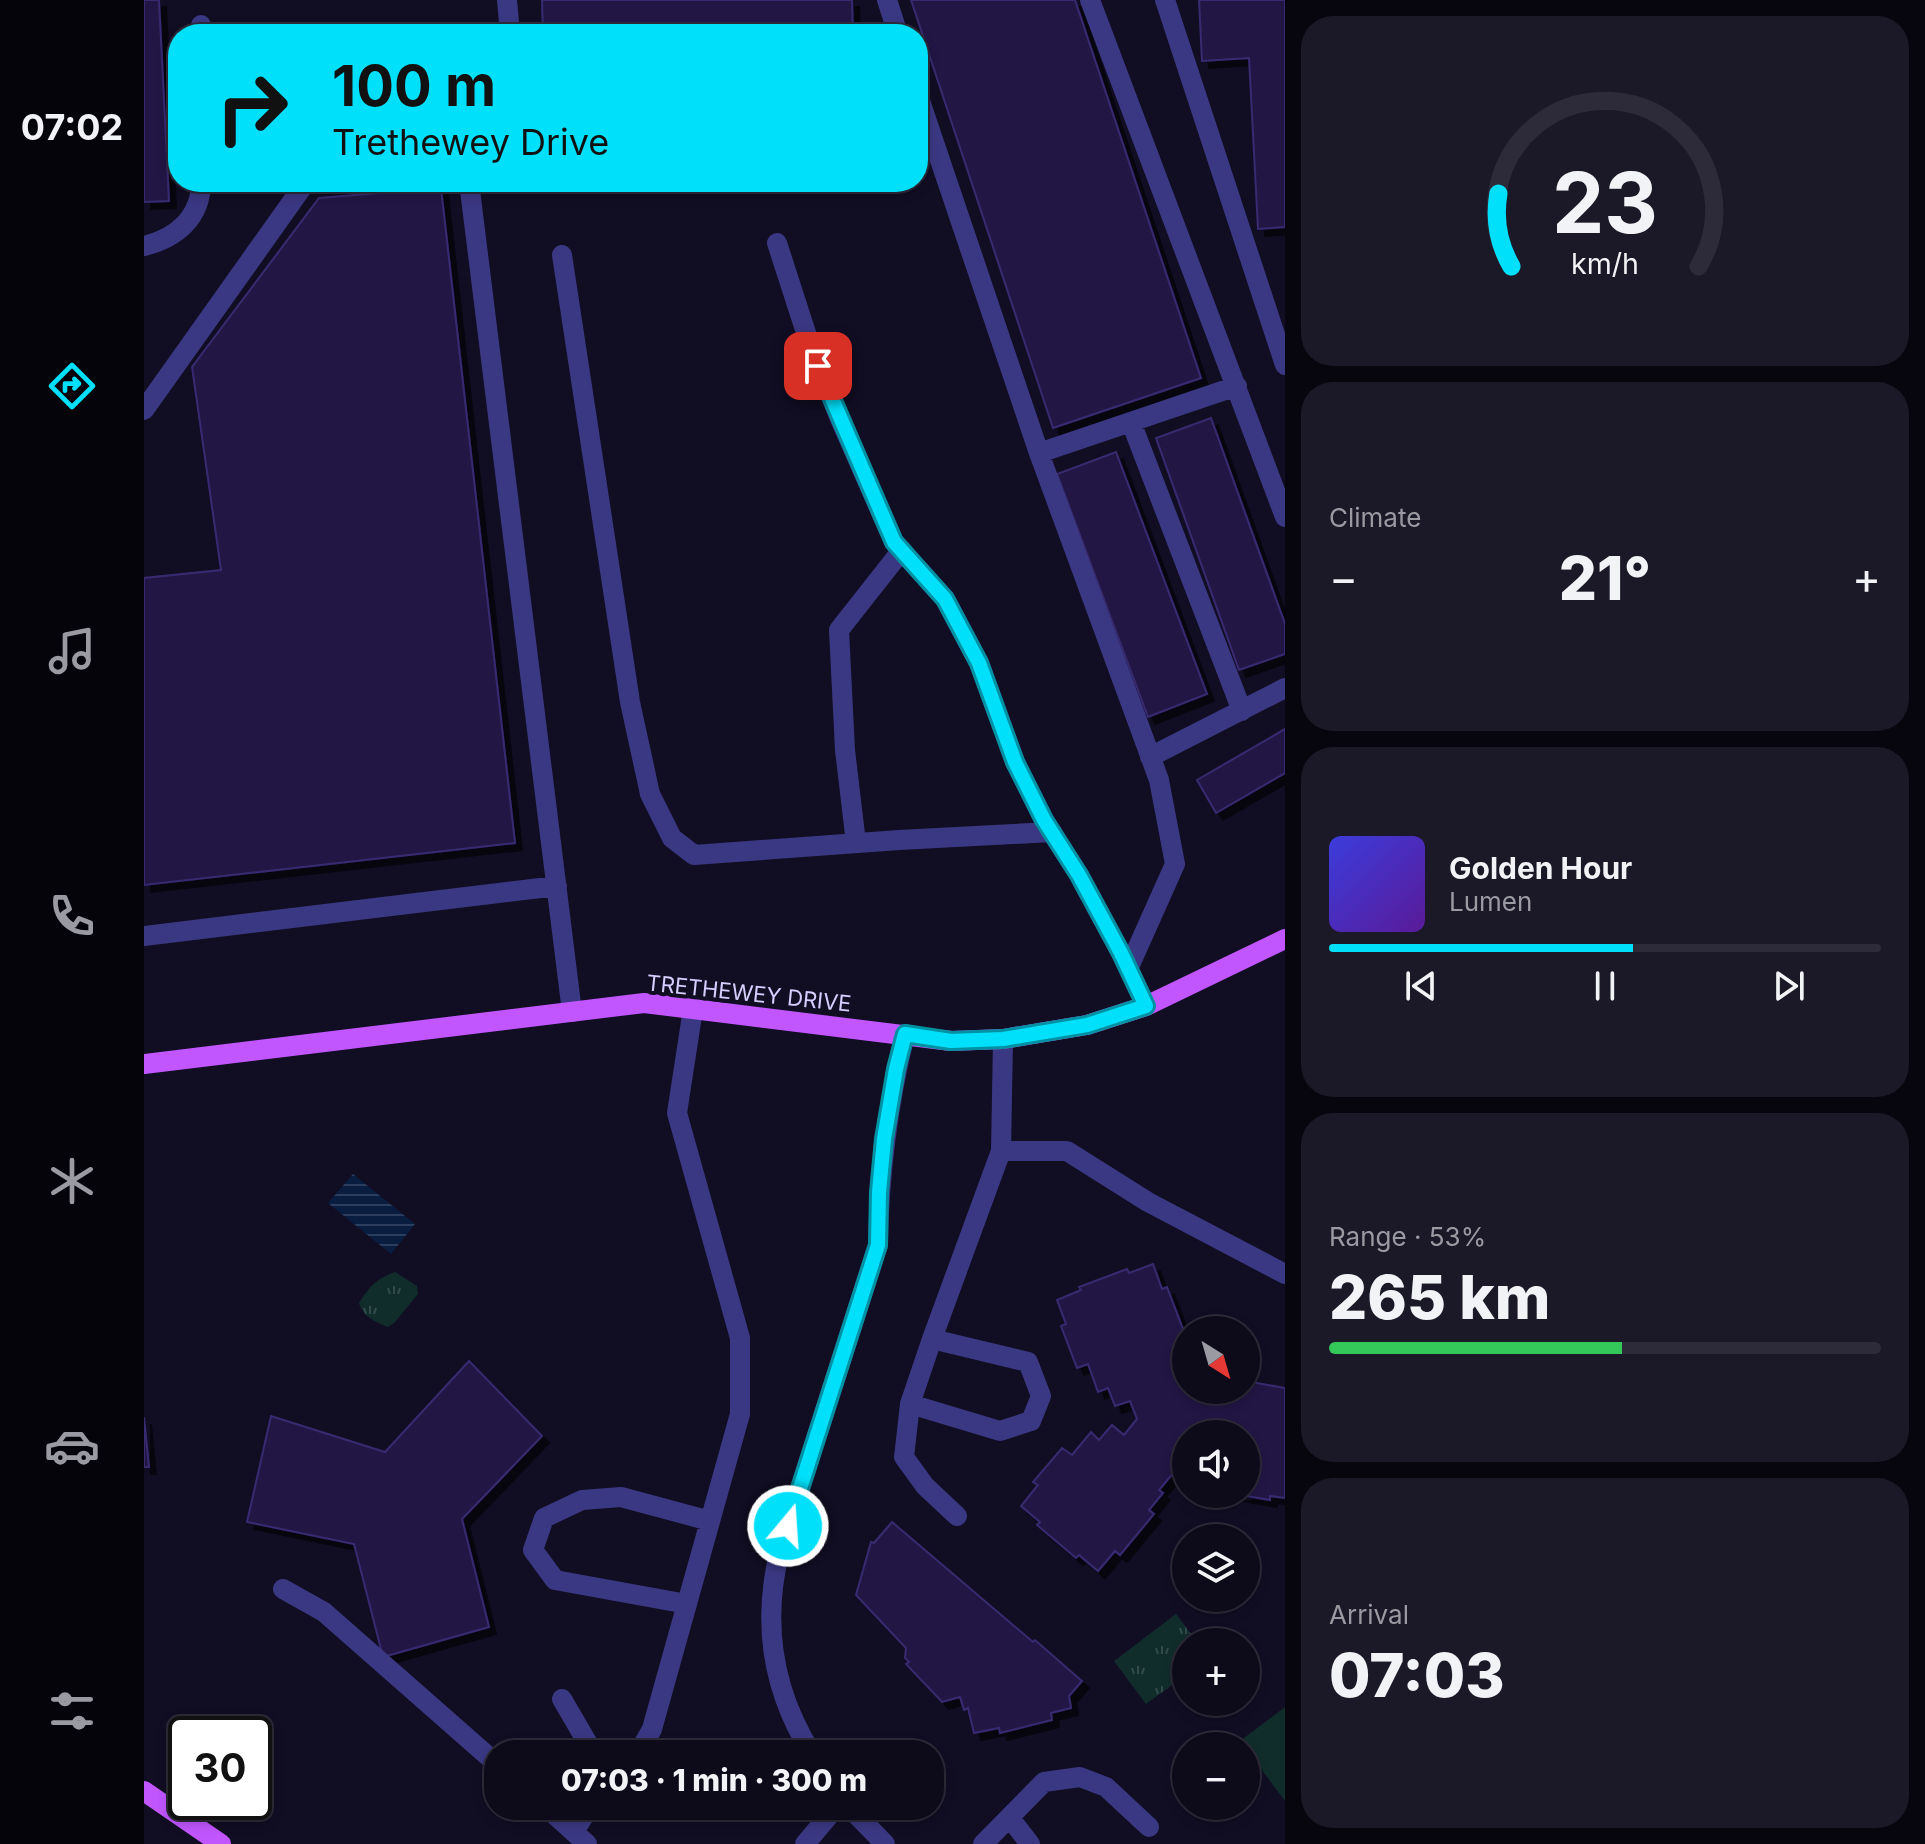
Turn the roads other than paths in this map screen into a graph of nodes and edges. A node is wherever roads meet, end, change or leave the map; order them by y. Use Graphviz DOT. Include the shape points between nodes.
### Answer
graph roads {
  1 [pos="507,0"];
  2 [pos="887,0"];
  3 [pos="1090,0"];
  4 [pos="1165,0"];
  5 [pos="509,24"];
  6 [pos="895,24"];
  7 [pos="928,153"];
  8 [pos="201,192"];
  9 [pos="299,192"];
  10 [pos="470,192"];
  11 [pos="777,243"];
  12 [pos="144,246"];
  13 [pos="562,255"];
  14 [pos="1285,365"];
  15 [pos="1237,386"];
  16 [pos="144,410"];
  17 [pos="1131,422"];
  18 [pos="1039,453"];
  19 [pos="1285,517"];
  20 [pos="902,550"];
  21 [pos="1285,688"];
  22 [pos="1242,711"];
  23 [pos="1150,757"];
  24 [pos="1052,832"];
  25 [pos="856,843"];
  26 [pos="557,886"];
  27 [pos="144,936"];
  28 [pos="1285,939"];
  29 [pos="1129,967"];
  30 [pos="1146,1006"];
  31 [pos="693,1009"];
  32 [pos="572,1012"];
  33 [pos="905,1034"];
  34 [pos="1003,1039"];
  35 [pos="144,1064"];
  36 [pos="1001,1151"];
  37 [pos="1285,1274"];
  38 [pos="932,1339"];
  39 [pos="910,1404"];
  40 [pos="957,1516"];
  41 [pos="710,1521"];
  42 [pos="283,1589"];
  43 [pos="687,1604"];
  44 [pos="562,1699"];
  45 [pos="586,1740"];
  46 [pos="646,1740"];
  47 [pos="804,1740"];
  48 [pos="484,1753"];
  49 [pos="144,1791"];
  50 [pos="1010,1818"];
  51 [pos="561,1820"];
  52 [pos="825,1820"];
  53 [pos="862,1820"];
  54 [pos="1149,1827"];
  55 [pos="581,1838"];
  56 [pos="221,1844"];
  57 [pos="805,1844"];
  58 [pos="885,1844"];
  59 [pos="983,1844"];
  60 [pos="1030,1844"];
  1 -- 5 [label="street"];
  2 -- 6 [label="street"];
  3 -- 15 [label="street"];
  4 -- 14 [label="street"];
  7 -- 18 [label="street"];
  8 -- 12 [label="street" via="189,221"];
  9 -- 16 [label="street"];
  10 -- 26 [label="street"];
  11 -- 20 [label="street" via="834,406"];
  13 -- 25 [label="street" via="630,702 650,794 672,838 694,855"];
  15 -- 17 [label="street"];
  15 -- 19 [label="street"];
  17 -- 18 [label="street"];
  17 -- 22 [label="street"];
  18 -- 23 [label="street"];
  20 -- 24 [label="street" via="945,599 979,663 1015,762"];
  20 -- 25 [label="street" via="839,630"];
  21 -- 22 [label="street"];
  22 -- 23 [label="street"];
  23 -- 29 [label="street" via="1175,864"];
  24 -- 25 [label="street"];
  24 -- 29 [label="street"];
  26 -- 27 [label="street"];
  26 -- 32 [label="street"];
  28 -- 30 [label="main road, TRETHEWEY DRIVE"];
  29 -- 30 [label="street"];
  30 -- 34 [label="main road, TRETHEWEY DRIVE" via="1087,1025"];
  31 -- 32 [label="main road, TRETHEWEY DRIVE" via="644,1003"];
  31 -- 33 [label="main road, TRETHEWEY DRIVE"];
  31 -- 41 [label="street" via="677,1113 740,1338 740,1414"];
  32 -- 35 [label="main road, TRETHEWEY DRIVE"];
  33 -- 34 [label="main road, TRETHEWEY DRIVE" via="951,1041"];
  33 -- 47 [label="street" via="884,1139 878,1245 773,1580 771,1632 777,1675"];
  34 -- 36 [label="street"];
  36 -- 37 [label="street" via="1067,1151 1148,1202"];
  36 -- 38 [label="street"];
  38 -- 39 [label="street"];
  38 -- 39 [label="street" via="1028,1362 1041,1396 1031,1421 1000,1431"];
  39 -- 40 [label="street" via="904,1457"];
  41 -- 43 [label="street"];
  41 -- 43 [label="street" via="621,1497 582,1500 544,1518 533,1550 555,1580"];
  42 -- 48 [label="street" via="324,1612"];
  43 -- 46 [label="street"];
  44 -- 45 [label="street"];
  49 -- 56 [label="main road"];
  50 -- 54 [label="street" via="1044,1782 1080,1777 1106,1787"];
  50 -- 59 [label="street"];
  50 -- 60 [label="street"];
  51 -- 55 [label="street"];
  52 -- 57 [label="street"];
  53 -- 58 [label="street"];
}
